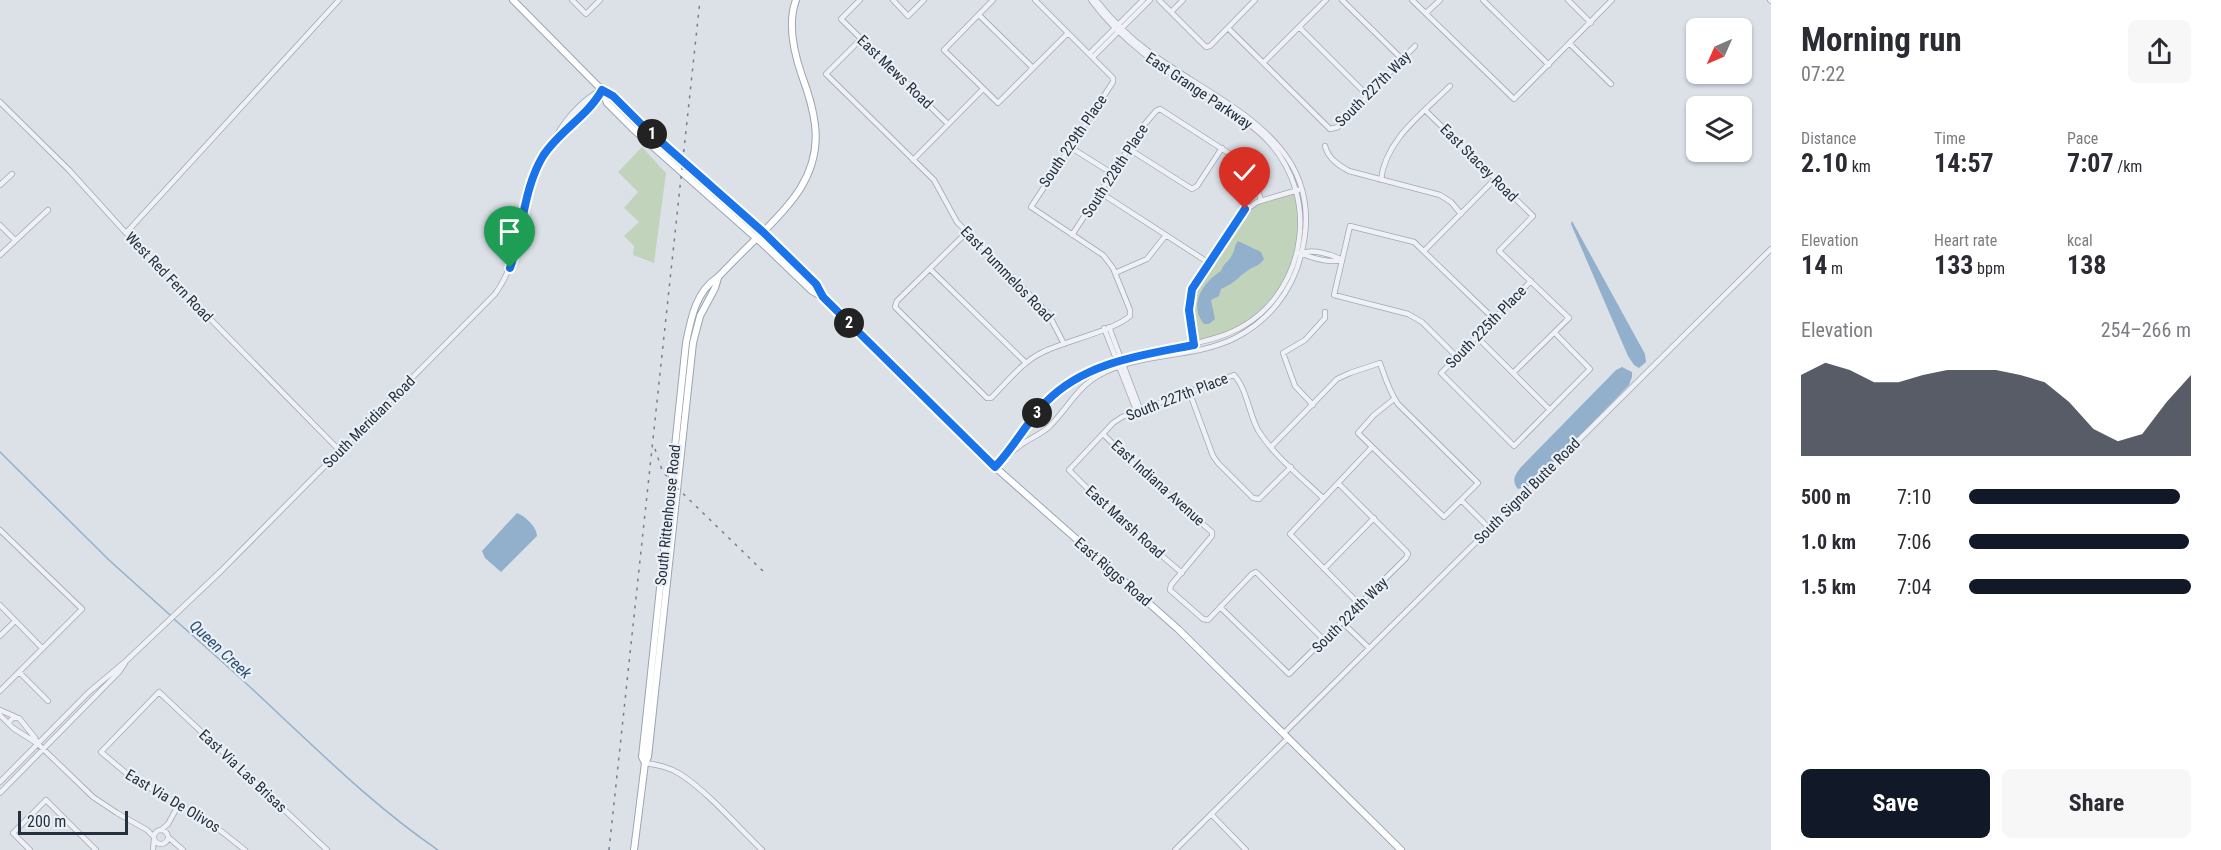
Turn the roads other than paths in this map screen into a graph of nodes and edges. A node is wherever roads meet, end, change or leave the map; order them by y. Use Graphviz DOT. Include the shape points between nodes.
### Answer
graph roads {
  1 [pos="339,0"];
  2 [pos="513,0"];
  3 [pos="572,0"];
  4 [pos="600,0"];
  5 [pos="796,0"];
  6 [pos="861,0"];
  7 [pos="893,0"];
  8 [pos="924,0"];
  9 [pos="993,0"];
  10 [pos="1035,0"];
  11 [pos="1091,0"];
  12 [pos="1096,0"];
  13 [pos="1143,0"];
  14 [pos="1150,0"];
  15 [pos="1158,0"];
  16 [pos="1183,0"];
  17 [pos="1256,0"];
  18 [pos="1326,0"];
  19 [pos="1342,0"];
  20 [pos="1412,0"];
  21 [pos="1440,0"];
  22 [pos="1483,0"];
  23 [pos="1568,0"];
  24 [pos="1612,0"];
  25 [pos="1171,12"];
  26 [pos="1426,13"];
  27 [pos="979,15"];
  28 [pos="1591,22"];
  29 [pos="1299,27"];
  30 [pos="1119,28"];
  31 [pos="1227,28"];
  32 [pos="1068,33"];
  33 [pos="861,39"];
  34 [pos="1570,44"];
  35 [pos="1414,46"];
  36 [pos="1091,56"];
  37 [pos="1403,60"];
  38 [pos="1263,63"];
  39 [pos="1550,64"];
  40 [pos="1032,68"];
  41 [pos="1611,84"];
  42 [pos="1450,86"];
  43 [pos="983,89"];
  44 [pos="602,90"];
  45 [pos="1368,96"];
  46 [pos="0,102"];
  47 [pos="1425,110"];
  48 [pos="948,124"];
  49 [pos="1325,146"];
  50 [pos="1070,147"];
  51 [pos="1222,148"];
  52 [pos="1129,149"];
  53 [pos="913,160"];
  54 [pos="12,174"];
  55 [pos="1113,174"];
  56 [pos="1495,179"];
  57 [pos="1381,180"];
  58 [pos="0,185"];
  59 [pos="1298,190"];
  60 [pos="1101,193"];
  61 [pos="1261,200"];
  62 [pos="48,210"];
  63 [pos="1461,214"];
  64 [pos="0,225"];
  65 [pos="126,232"];
  66 [pos="763,232"];
  67 [pos="967,232"];
  68 [pos="1072,235"];
  69 [pos="1166,235"];
  70 [pos="756,238"];
  71 [pos="15,240"];
  72 [pos="1771,249"];
  73 [pos="1425,250"];
  74 [pos="1299,252"];
  75 [pos="0,255"];
  76 [pos="1342,260"];
  77 [pos="1209,263"];
  78 [pos="930,268"];
  79 [pos="1115,273"];
  80 [pos="718,277"];
  81 [pos="1530,281"];
  82 [pos="703,291"];
  83 [pos="823,297"];
  84 [pos="1325,312"];
  85 [pos="692,316"];
  86 [pos="700,316"];
  87 [pos="1494,319"];
  88 [pos="1107,328"];
  89 [pos="1555,333"];
  90 [pos="1477,337"];
  91 [pos="1064,344"];
  92 [pos="1194,347"];
  93 [pos="693,348"];
  94 [pos="1457,357"];
  95 [pos="1026,363"];
  96 [pos="1121,363"];
  97 [pos="1514,373"];
  98 [pos="1189,391"];
  99 [pos="1394,399"];
  100 [pos="1313,405"];
  101 [pos="1138,410"];
  102 [pos="1550,410"];
  103 [pos="1103,434"];
  104 [pos="1271,447"];
  105 [pos="1372,447"];
  106 [pos="340,452"];
  107 [pos="1007,454"];
  108 [pos="995,467"];
  109 [pos="1291,467"];
  110 [pos="1069,470"];
  111 [pos="1338,483"];
  112 [pos="1323,498"];
  113 [pos="1461,500"];
  114 [pos="1374,519"];
  115 [pos="1490,528"];
  116 [pos="0,530"];
  117 [pos="1324,569"];
  118 [pos="1182,573"];
  119 [pos="1360,604"];
  120 [pos="0,605"];
  121 [pos="1220,607"];
  122 [pos="15,621"];
  123 [pos="1342,622"];
  124 [pos="0,636"];
  125 [pos="1324,640"];
  126 [pos="42,648"];
  127 [pos="1369,648"];
  128 [pos="126,661"];
  129 [pos="19,672"];
  130 [pos="0,681"];
  131 [pos="5,686"];
  132 [pos="93,688"];
  133 [pos="0,691"];
  134 [pos="97,694"];
  135 [pos="48,701"];
  136 [pos="0,710"];
  137 [pos="0,715"];
  138 [pos="16,717"];
  139 [pos="9,722"];
  140 [pos="1285,736"];
  141 [pos="38,744"];
  142 [pos="43,749"];
  143 [pos="101,752"];
  144 [pos="645,763"];
  145 [pos="0,782"];
  146 [pos="0,793"];
  147 [pos="179,804"];
  148 [pos="1211,814"];
  149 [pos="147,830"];
  150 [pos="163,833"];
  151 [pos="154,838"];
  152 [pos="163,843"];
  153 [pos="174,844"];
  154 [pos="30,850"];
  155 [pos="96,850"];
  156 [pos="154,850"];
  157 [pos="183,850"];
  158 [pos="245,850"];
  159 [pos="327,850"];
  160 [pos="634,850"];
  161 [pos="762,850"];
  162 [pos="1175,850"];
  163 [pos="1246,850"];
  164 [pos="1401,850"];
  1 -- 65 [label="street"];
  2 -- 44 [label="main road"];
  3 -- 4 [label="street" via="586,14"];
  5 -- 66 [label="main road, South Rittenhouse Road" via="795,51 814,114 815,154 798,196"];
  6 -- 33 [label="street, East Mews Road" via="841,19"];
  7 -- 8 [label="street" via="908,15"];
  9 -- 27 [label="street"];
  10 -- 32 [label="street"];
  11 -- 30 [label="street, East Grange Parkway"];
  12 -- 30 [label="street, East Grange Parkway"];
  13 -- 30 [label="street"];
  14 -- 30 [label="street"];
  15 -- 25 [label="street"];
  16 -- 25 [label="street"];
  17 -- 31 [label="street"];
  18 -- 29 [label="street"];
  19 -- 37 [label="street"];
  20 -- 26 [label="street"];
  21 -- 26 [label="street"];
  22 -- 39 [label="street"];
  23 -- 28 [label="street"];
  24 -- 28 [label="street"];
  25 -- 31 [label="street" via="1206,47"];
  26 -- 39 [label="street" via="1514,99"];
  27 -- 40 [label="street"];
  27 -- 43 [label="street" via="944,50"];
  28 -- 34 [label="street"];
  29 -- 38 [label="street"];
  29 -- 45 [label="street"];
  30 -- 36 [label="street"];
  30 -- 59 [label="street, East Grange Parkway" via="1146,56 1258,131 1281,158"];
  31 -- 38 [label="street"];
  32 -- 36 [label="street"];
  32 -- 40 [label="street"];
  33 -- 48 [label="street, East Mews Road"];
  33 -- 53 [label="street, East Pummelos Road" via="826,74"];
  34 -- 39 [label="street"];
  34 -- 41 [label="street"];
  35 -- 37 [label="street, South 227th Way"];
  36 -- 50 [label="street, South 229th Place" via="1113,82"];
  37 -- 45 [label="street, South 227th Way"];
  38 -- 45 [label="street, South 227th Way" via="1330,129 1338,127"];
  40 -- 43 [label="street" via="998,103"];
  42 -- 47 [label="street"];
  43 -- 48 [label="street"];
  44 -- 66 [label="main road, East Riggs Road"];
  44 -- 70 [label="main road, East Riggs Road" via="607,103 633,129"];
  44 -- 106 [label="street, South Meridian Road" via="590,96 559,129 542,157 513,260 499,289"];
  46 -- 65 [label="street, West Red Fern Road"];
  47 -- 56 [label="street, East Stacey Road"];
  47 -- 57 [label="street" via="1391,146"];
  48 -- 53 [label="street"];
  49 -- 57 [label="street" via="1340,166"];
  50 -- 55 [label="street"];
  50 -- 68 [label="street, South 229th Place" via="1031,205 1034,211"];
  51 -- 52 [label="street, South 228th Place" via="1160,109"];
  51 -- 52 [label="street" via="1192,189"];
  51 -- 61 [label="street" via="1249,169"];
  52 -- 55 [label="street, South 228th Place"];
  53 -- 67 [label="street, East Pummelos Road" via="934,180 957,222"];
  54 -- 58 [label="street"];
  55 -- 60 [label="street, South 228th Place"];
  56 -- 63 [label="street"];
  56 -- 81 [label="street, East Stacey Road" via="1533,216 1499,251"];
  57 -- 63 [label="street" via="1440,195"];
  59 -- 61 [label="street"];
  59 -- 74 [label="street, East Grange Parkway"];
  60 -- 68 [label="street, South 228th Place"];
  60 -- 69 [label="street"];
  61 -- 77 [label="street" via="1242,213"];
  62 -- 71 [label="street"];
  63 -- 73 [label="street"];
  64 -- 71 [label="street"];
  65 -- 106 [label="street, West Red Fern Road"];
  66 -- 70 [label="main road, South Rittenhouse Road"];
  66 -- 83 [label="main road, East Riggs Road" via="816,284"];
  67 -- 78 [label="street"];
  67 -- 91 [label="street, East Pummelos Road" via="1048,313"];
  68 -- 79 [label="street" via="1103,255"];
  69 -- 77 [label="street"];
  69 -- 79 [label="street" via="1147,259"];
  70 -- 80 [label="main road, South Rittenhouse Road"];
  70 -- 83 [label="main road, East Riggs Road"];
  71 -- 75 [label="street"];
  72 -- 115 [label="street, South Signal Butte Road"];
  73 -- 76 [label="street" via="1403,238 1350,226"];
  73 -- 87 [label="street"];
  74 -- 76 [label="street"];
  74 -- 92 [label="street, East Grange Parkway" via="1286,282 1260,315 1230,335"];
  76 -- 94 [label="street" via="1334,295 1408,314 1422,322"];
  77 -- 92 [label="street" via="1190,294"];
  78 -- 95 [label="street"];
  78 -- 95 [label="street" via="896,307 989,398"];
  79 -- 88 [label="street" via="1130,316"];
  80 -- 82 [label="main road, South Rittenhouse Road"];
  80 -- 86 [label="main road, South Rittenhouse Road"];
  81 -- 87 [label="street, South 225th Place"];
  81 -- 89 [label="street" via="1569,318"];
  82 -- 85 [label="main road, South Rittenhouse Road"];
  82 -- 86 [label="main road"];
  83 -- 108 [label="main road, East Riggs Road"];
  84 -- 100 [label="street" via="1325,318 1305,340 1283,352 1295,386"];
  85 -- 93 [label="main road"];
  85 -- 144 [label="main road, South Rittenhouse Road" via="647,708 642,757"];
  86 -- 93 [label="main road, South Rittenhouse Road"];
  87 -- 90 [label="street, South 225th Place"];
  88 -- 91 [label="street"];
  88 -- 96 [label="street"];
  89 -- 97 [label="street"];
  89 -- 102 [label="street" via="1590,369"];
  90 -- 94 [label="street, South 225th Place"];
  90 -- 97 [label="street"];
  91 -- 95 [label="street"];
  92 -- 96 [label="street, East Grange Parkway" via="1143,354"];
  93 -- 144 [label="main road, South Rittenhouse Road"];
  94 -- 102 [label="street, South 225th Place" via="1441,373 1514,446"];
  96 -- 101 [label="street"];
  96 -- 107 [label="street" via="1084,385 1048,427"];
  96 -- 107 [label="street" via="1082,376 1054,394"];
  97 -- 102 [label="street"];
  98 -- 101 [label="street, South 227th Place"];
  98 -- 104 [label="street, South 227th Place" via="1234,375 1254,422"];
  98 -- 109 [label="street" via="1218,463 1256,499"];
  99 -- 100 [label="street" via="1380,363 1338,379"];
  99 -- 105 [label="street" via="1358,433"];
  99 -- 113 [label="street" via="1478,483"];
  100 -- 104 [label="street"];
  101 -- 103 [label="street, South 227th Place" via="1122,417"];
  103 -- 110 [label="street, South 227th Place"];
  103 -- 118 [label="street, East Indiana Avenue" via="1212,532"];
  104 -- 109 [label="street"];
  105 -- 111 [label="street"];
  105 -- 113 [label="street" via="1444,517"];
  106 -- 128 [label="street, South Meridian Road"];
  107 -- 108 [label="street"];
  108 -- 140 [label="main road, East Riggs Road" via="1179,629"];
  109 -- 112 [label="street"];
  110 -- 118 [label="street, East Marsh Road"];
  111 -- 112 [label="street"];
  111 -- 114 [label="street"];
  112 -- 117 [label="street" via="1290,534"];
  113 -- 115 [label="street"];
  114 -- 117 [label="street"];
  114 -- 119 [label="street, South 224th Way" via="1408,554"];
  115 -- 127 [label="street, South Signal Butte Road"];
  116 -- 126 [label="street" via="82,609"];
  117 -- 119 [label="street"];
  118 -- 121 [label="street" via="1170,587 1205,620"];
  119 -- 123 [label="street, South 224th Way"];
  120 -- 122 [label="street"];
  121 -- 125 [label="street, South 224th Way" via="1289,674"];
  121 -- 125 [label="street" via="1256,572"];
  122 -- 124 [label="street"];
  122 -- 126 [label="street"];
  123 -- 125 [label="street, South 224th Way"];
  123 -- 127 [label="street"];
  126 -- 129 [label="street"];
  127 -- 140 [label="street, South Signal Butte Road"];
  128 -- 132 [label="street, South Meridian Road"];
  128 -- 134 [label="street, South Meridian Road"];
  129 -- 131 [label="street"];
  129 -- 135 [label="street"];
  130 -- 131 [label="street"];
  131 -- 133 [label="street"];
  132 -- 134 [label="street"];
  132 -- 141 [label="street, South Meridian Road"];
  134 -- 142 [label="street, South Meridian Road"];
  136 -- 138 [label="street"];
  137 -- 139 [label="street"];
  138 -- 139 [label="street"];
  138 -- 141 [label="street"];
  139 -- 141 [label="street"];
  140 -- 148 [label="street, South Signal Butte Road"];
  140 -- 164 [label="main road, East Riggs Road"];
  141 -- 142 [label="street"];
  141 -- 145 [label="street, South Meridian Road"];
  142 -- 146 [label="street, South Meridian Road"];
  142 -- 149 [label="street" via="100,802"];
  143 -- 147 [label="street, East Via De Olivos" via="132,778"];
  143 -- 159 [label="street, East Via Las Brisas" via="159,692"];
  144 -- 160 [label="main road, South Rittenhouse Road"];
  144 -- 161 [label="street" via="680,773"];
  147 -- 150 [label="street"];
  147 -- 158 [label="street, East Via De Olivos"];
  148 -- 162 [label="street, South Signal Butte Road"];
  148 -- 163 [label="street"];
  149 -- 150 [label="street"];
  149 -- 151 [label="street"];
  150 -- 151 [label="street"];
  150 -- 152 [label="street"];
  150 -- 153 [label="street"];
  151 -- 152 [label="street"];
  151 -- 156 [label="street"];
  152 -- 153 [label="street"];
  152 -- 156 [label="street"];
  153 -- 157 [label="street"];
  154 -- 155 [label="street" via="13,833 46,800"];
}
